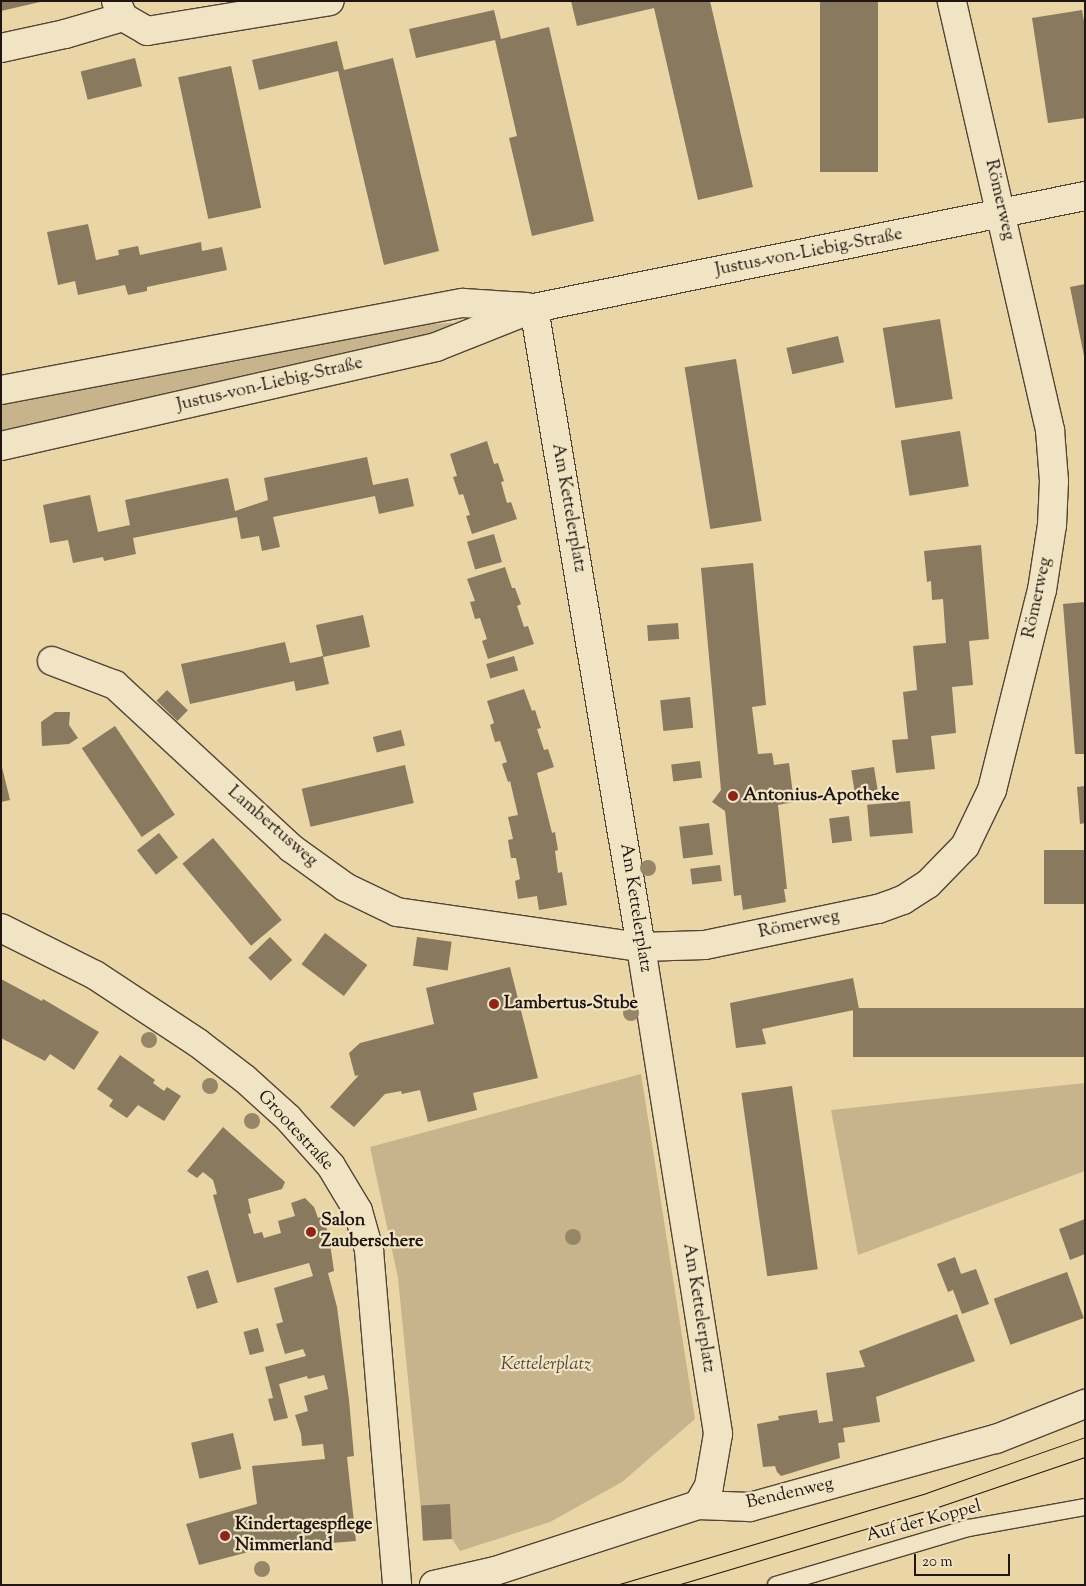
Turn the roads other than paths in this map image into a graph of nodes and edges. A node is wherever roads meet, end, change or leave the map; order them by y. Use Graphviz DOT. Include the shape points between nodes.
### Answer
graph roads {
  1 [pos="330,1"];
  2 [pos="952,1"];
  3 [pos="120,9"];
  4 [pos="1,48"];
  5 [pos="1085,196"];
  6 [pos="1002,214"];
  7 [pos="534,308"];
  8 [pos="1,390"];
  9 [pos="1,446"];
  10 [pos="52,661"];
  11 [pos="1,928"];
  12 [pos="642,947"];
  13 [pos="1085,1404"];
  14 [pos="698,1505"];
  15 [pos="1085,1507"];
  16 [pos="397,1585"];
  17 [pos="434,1585"];
  18 [pos="776,1585"];
  1 -- 3 [label="street" via="147,32"];
  2 -- 6 [label="street, Römerweg"];
  3 -- 4 [label="street" via="65,34"];
  5 -- 6 [label="street, Justus-von-Liebig-Straße"];
  6 -- 7 [label="street, Justus-von-Liebig-Straße"];
  6 -- 12 [label="street, Römerweg" via="1050,430 1054,481 1052,516 1042,590 992,790 965,846 928,884 903,900 878,909 704,945"];
  7 -- 8 [label="street, Justus-von-Liebig-Straße" via="463,303"];
  7 -- 9 [label="street, Justus-von-Liebig-Straße" via="436,348"];
  7 -- 12 [label="street, Am Kettelerplatz"];
  10 -- 12 [label="street, Lambertusweg" via="115,685 291,848 345,887 397,912"];
  11 -- 16 [label="street, Grootestraße" via="95,975 198,1043 245,1079 288,1118 331,1166 354,1204 369,1250"];
  12 -- 14 [label="street, Am Kettelerplatz" via="718,1434 709,1486"];
  13 -- 14 [label="street, Bendenweg" via="996,1439 750,1507"];
  14 -- 17 [label="street, Bendenweg" via="496,1571"];
  15 -- 18 [label="lane, Auf der Koppel" via="969,1528"];
}
